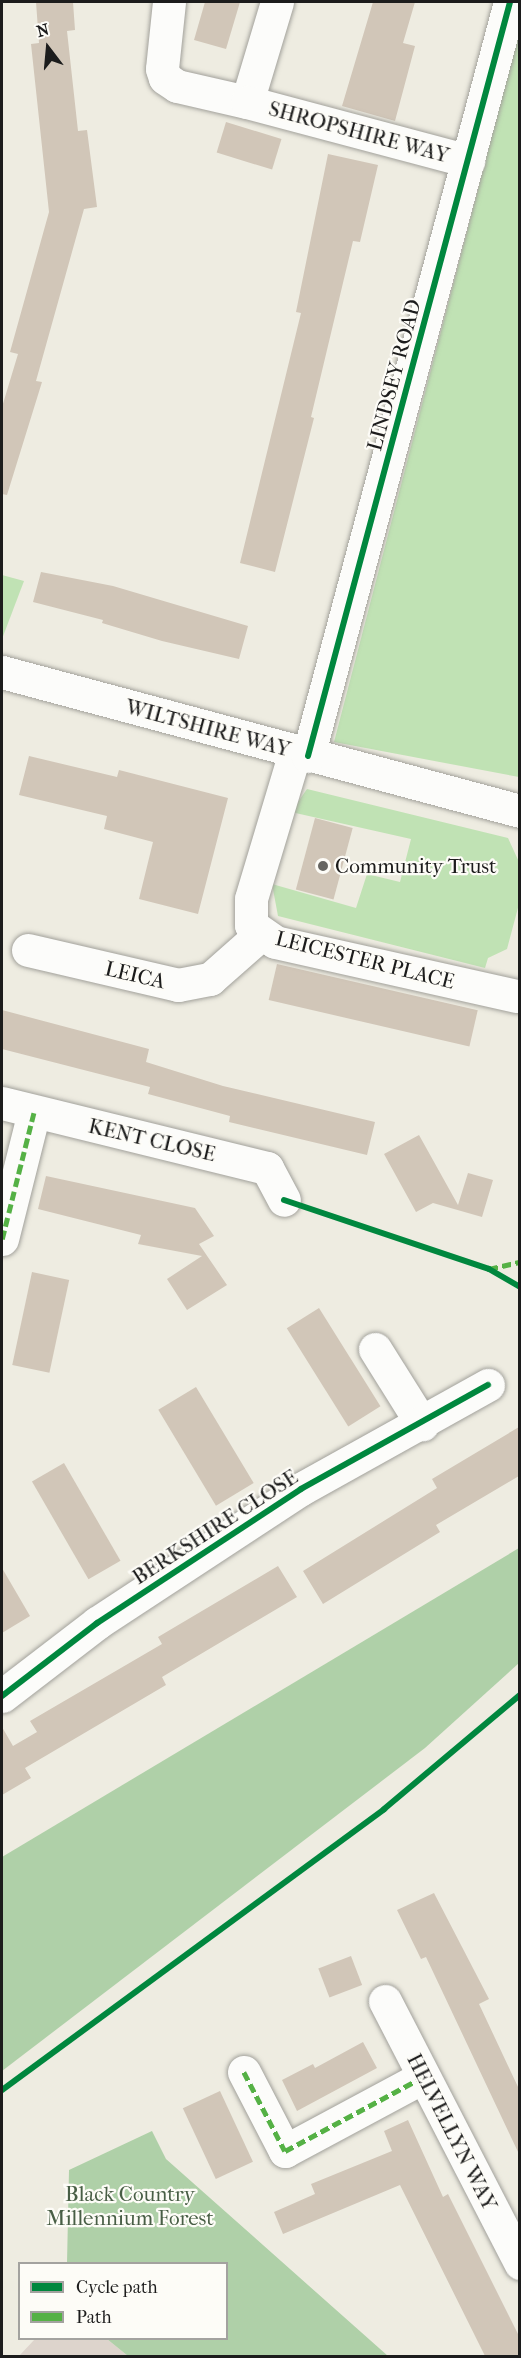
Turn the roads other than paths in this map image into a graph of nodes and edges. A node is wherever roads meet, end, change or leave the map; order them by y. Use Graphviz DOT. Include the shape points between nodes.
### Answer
graph roads {
  1 [pos="169,2"];
  2 [pos="278,2"];
  3 [pos="510,2"];
  4 [pos="247,102"];
  5 [pos="468,162"];
  6 [pos="6,677"];
  7 [pos="301,754"];
  8 [pos="519,811"];
  9 [pos="262,933"];
  10 [pos="28,950"];
  11 [pos="519,998"];
  12 [pos="2,1103"];
  13 [pos="34,1112"];
  14 [pos="284,1200"];
  15 [pos="2,1239"];
  16 [pos="375,1349"];
  17 [pos="488,1385"];
  18 [pos="422,1424"];
  19 [pos="2,1696"];
  20 [pos="385,2001"];
  21 [pos="244,2072"];
  22 [pos="423,2077"];
  23 [pos="510,2221"];
  24 [pos="519,2263"];
  1 -- 4 [label="street" via="162,69 165,78 177,86"];
  2 -- 4 [label="street, SHROPSHIRE WAY"];
  3 -- 5 [label="street, LINDSEY ROAD"];
  4 -- 5 [label="street, SHROPSHIRE WAY"];
  5 -- 7 [label="street, LINDSEY ROAD"];
  6 -- 7 [label="street, WILTSHIRE WAY"];
  7 -- 8 [label="street, WILTSHIRE WAY"];
  7 -- 9 [label="street, LEICESTER PLACE" via="251,899 251,925"];
  9 -- 10 [label="street, LEICA" via="210,979 178,985"];
  9 -- 11 [label="street, LEICESTER PLACE" via="275,942"];
  12 -- 13 [label="street, KENT CLOSE"];
  13 -- 14 [label="street, KENT CLOSE" via="267,1168"];
  13 -- 15 [label="street"];
  16 -- 18 [label="street"];
  17 -- 18 [label="street, BERKSHIRE CLOSE"];
  18 -- 19 [label="street, BERKSHIRE CLOSE" via="301,1489 97,1623"];
  20 -- 22 [label="street, HELVELLYN WAY"];
  21 -- 22 [label="street" via="285,2151"];
  22 -- 23 [label="street, HELVELLYN WAY"];
  23 -- 24 [label="street, HELVELLYN WAY"];
}
